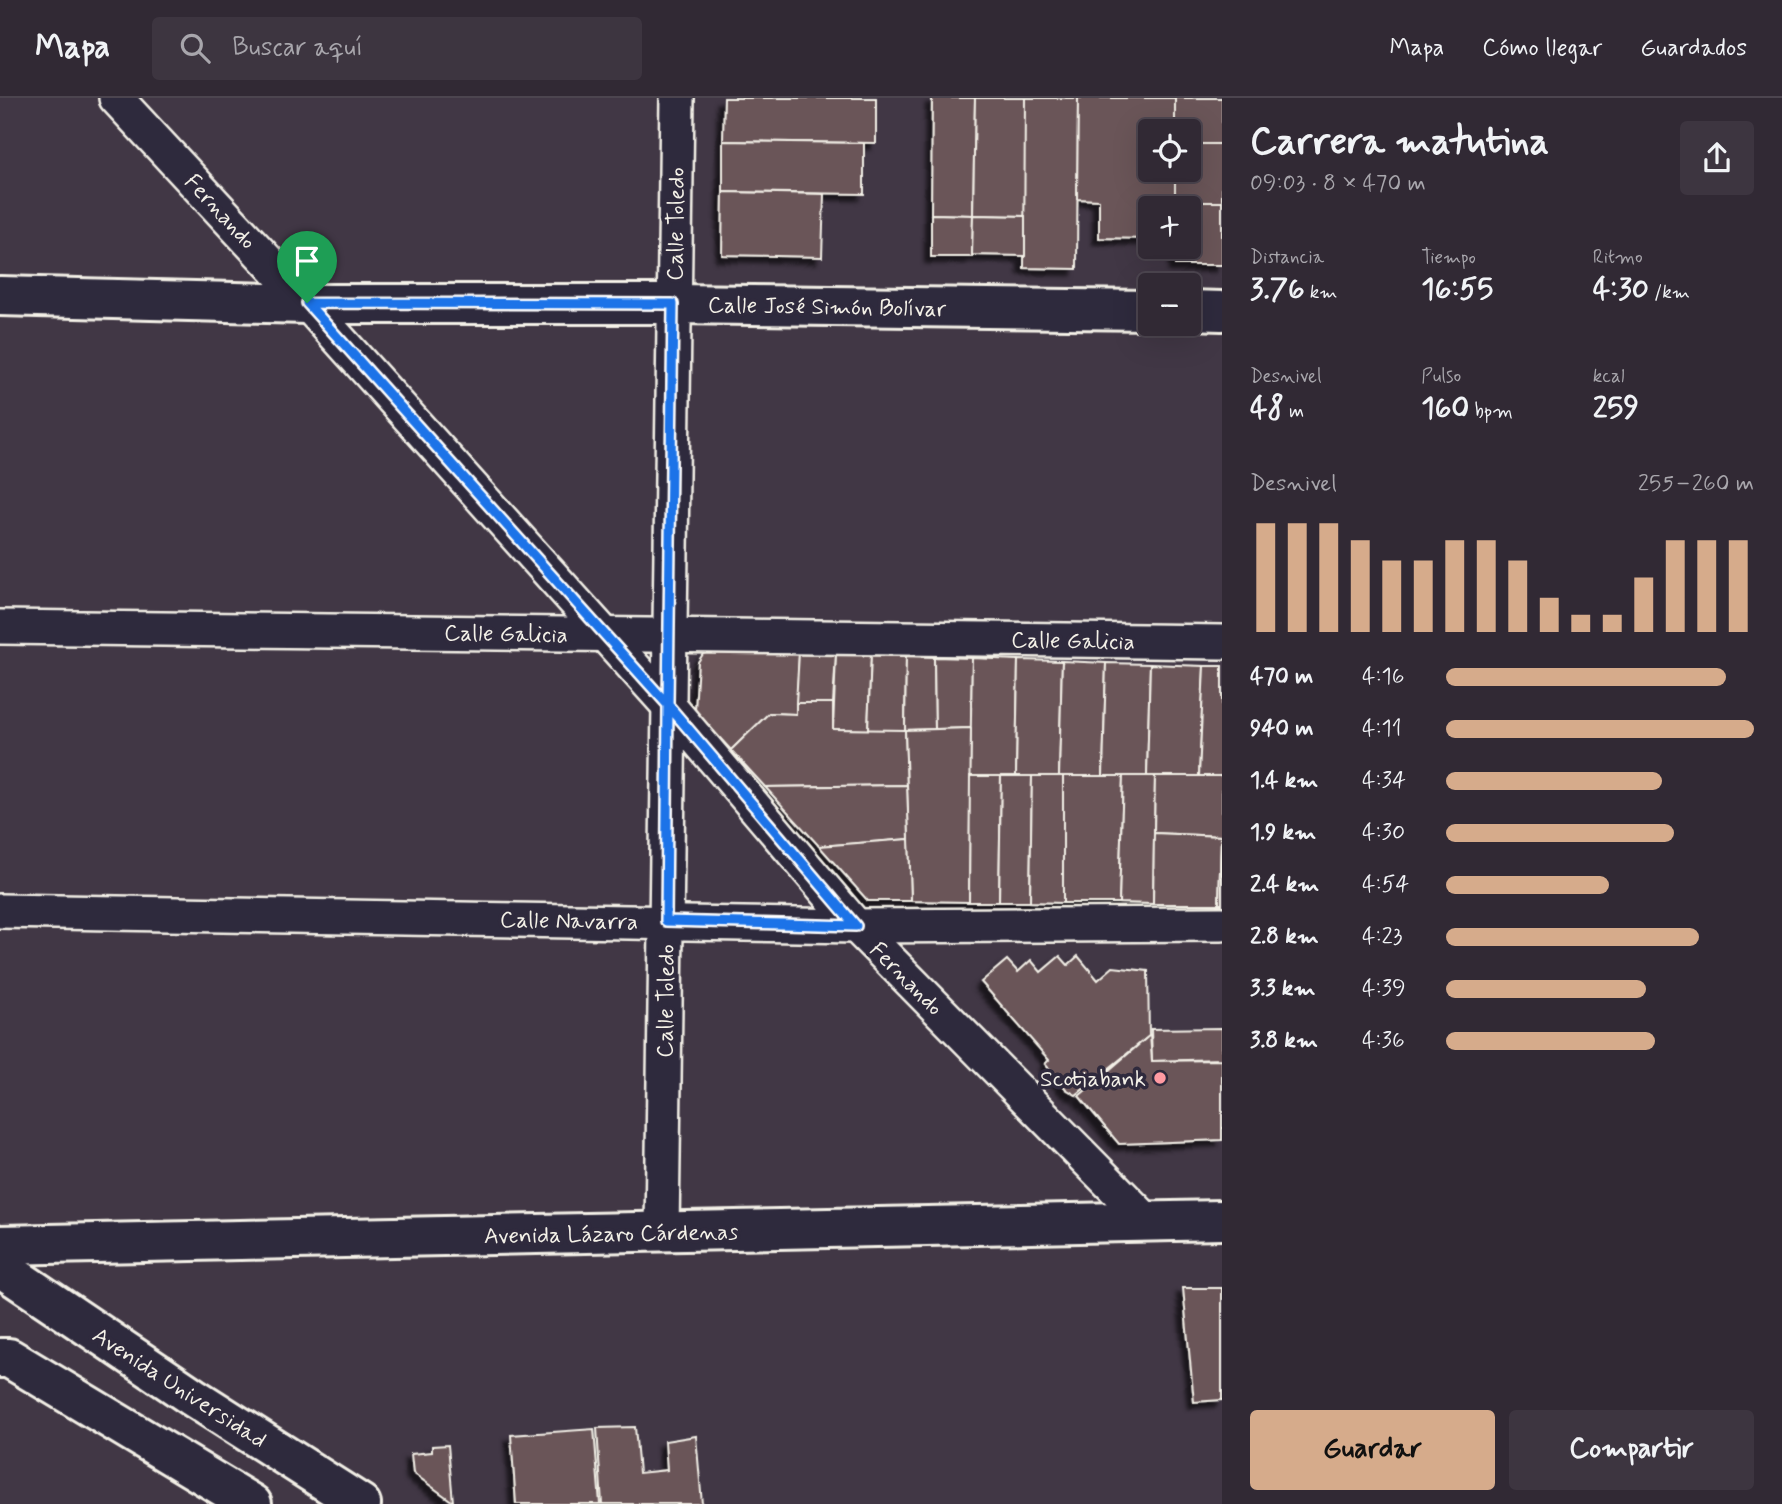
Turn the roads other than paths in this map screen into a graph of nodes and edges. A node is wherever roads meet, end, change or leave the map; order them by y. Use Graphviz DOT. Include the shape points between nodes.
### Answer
graph roads {
  1 [pos="116,98"];
  2 [pos="677,98"];
  3 [pos="0,296"];
  4 [pos="307,303"];
  5 [pos="673,304"];
  6 [pos="1138,310"];
  7 [pos="1201,310"];
  8 [pos="1222,311"];
  9 [pos="0,627"];
  10 [pos="603,634"];
  11 [pos="670,634"];
  12 [pos="1222,642"];
  13 [pos="668,705"];
  14 [pos="0,911"];
  15 [pos="666,921"];
  16 [pos="1222,924"];
  17 [pos="856,926"];
  18 [pos="1222,1220"];
  19 [pos="1149,1223"];
  20 [pos="662,1232"];
  21 [pos="0,1245"];
  22 [pos="0,1267"];
  23 [pos="5,1358"];
  24 [pos="253,1504"];
  25 [pos="361,1504"];
  1 -- 4 [label="street, Fernando"];
  2 -- 5 [label="street, Calle Toledo"];
  3 -- 4 [label="main road, Calle José Simón Bolívar"];
  4 -- 5 [label="main road, Calle José Simón Bolívar"];
  4 -- 10 [label="street, Fernando"];
  5 -- 6 [label="main road, Calle José Simón Bolívar"];
  5 -- 11 [label="street, Calle Toledo"];
  7 -- 8 [label="main road"];
  9 -- 10 [label="street, Calle Galicia"];
  10 -- 11 [label="street, Calle Galicia"];
  10 -- 13 [label="street, Fernando"];
  11 -- 12 [label="street, Calle Galicia"];
  11 -- 13 [label="street, Calle Toledo"];
  13 -- 15 [label="street, Calle Toledo"];
  13 -- 17 [label="street, Fernando"];
  14 -- 15 [label="street, Calle Navarra"];
  15 -- 17 [label="street, Calle Navarra"];
  15 -- 20 [label="street, Calle Toledo"];
  16 -- 17 [label="street, Calle Navarra"];
  17 -- 19 [label="street, Fernando"];
  18 -- 19 [label="main road, Avenida Lázaro Cárdenas"];
  19 -- 20 [label="main road, Avenida Lázaro Cárdenas"];
  20 -- 21 [label="main road, Avenida Lázaro Cárdenas"];
  22 -- 25 [label="main road, Avenida Universidad"];
  23 -- 24 [label="main road"];
}
